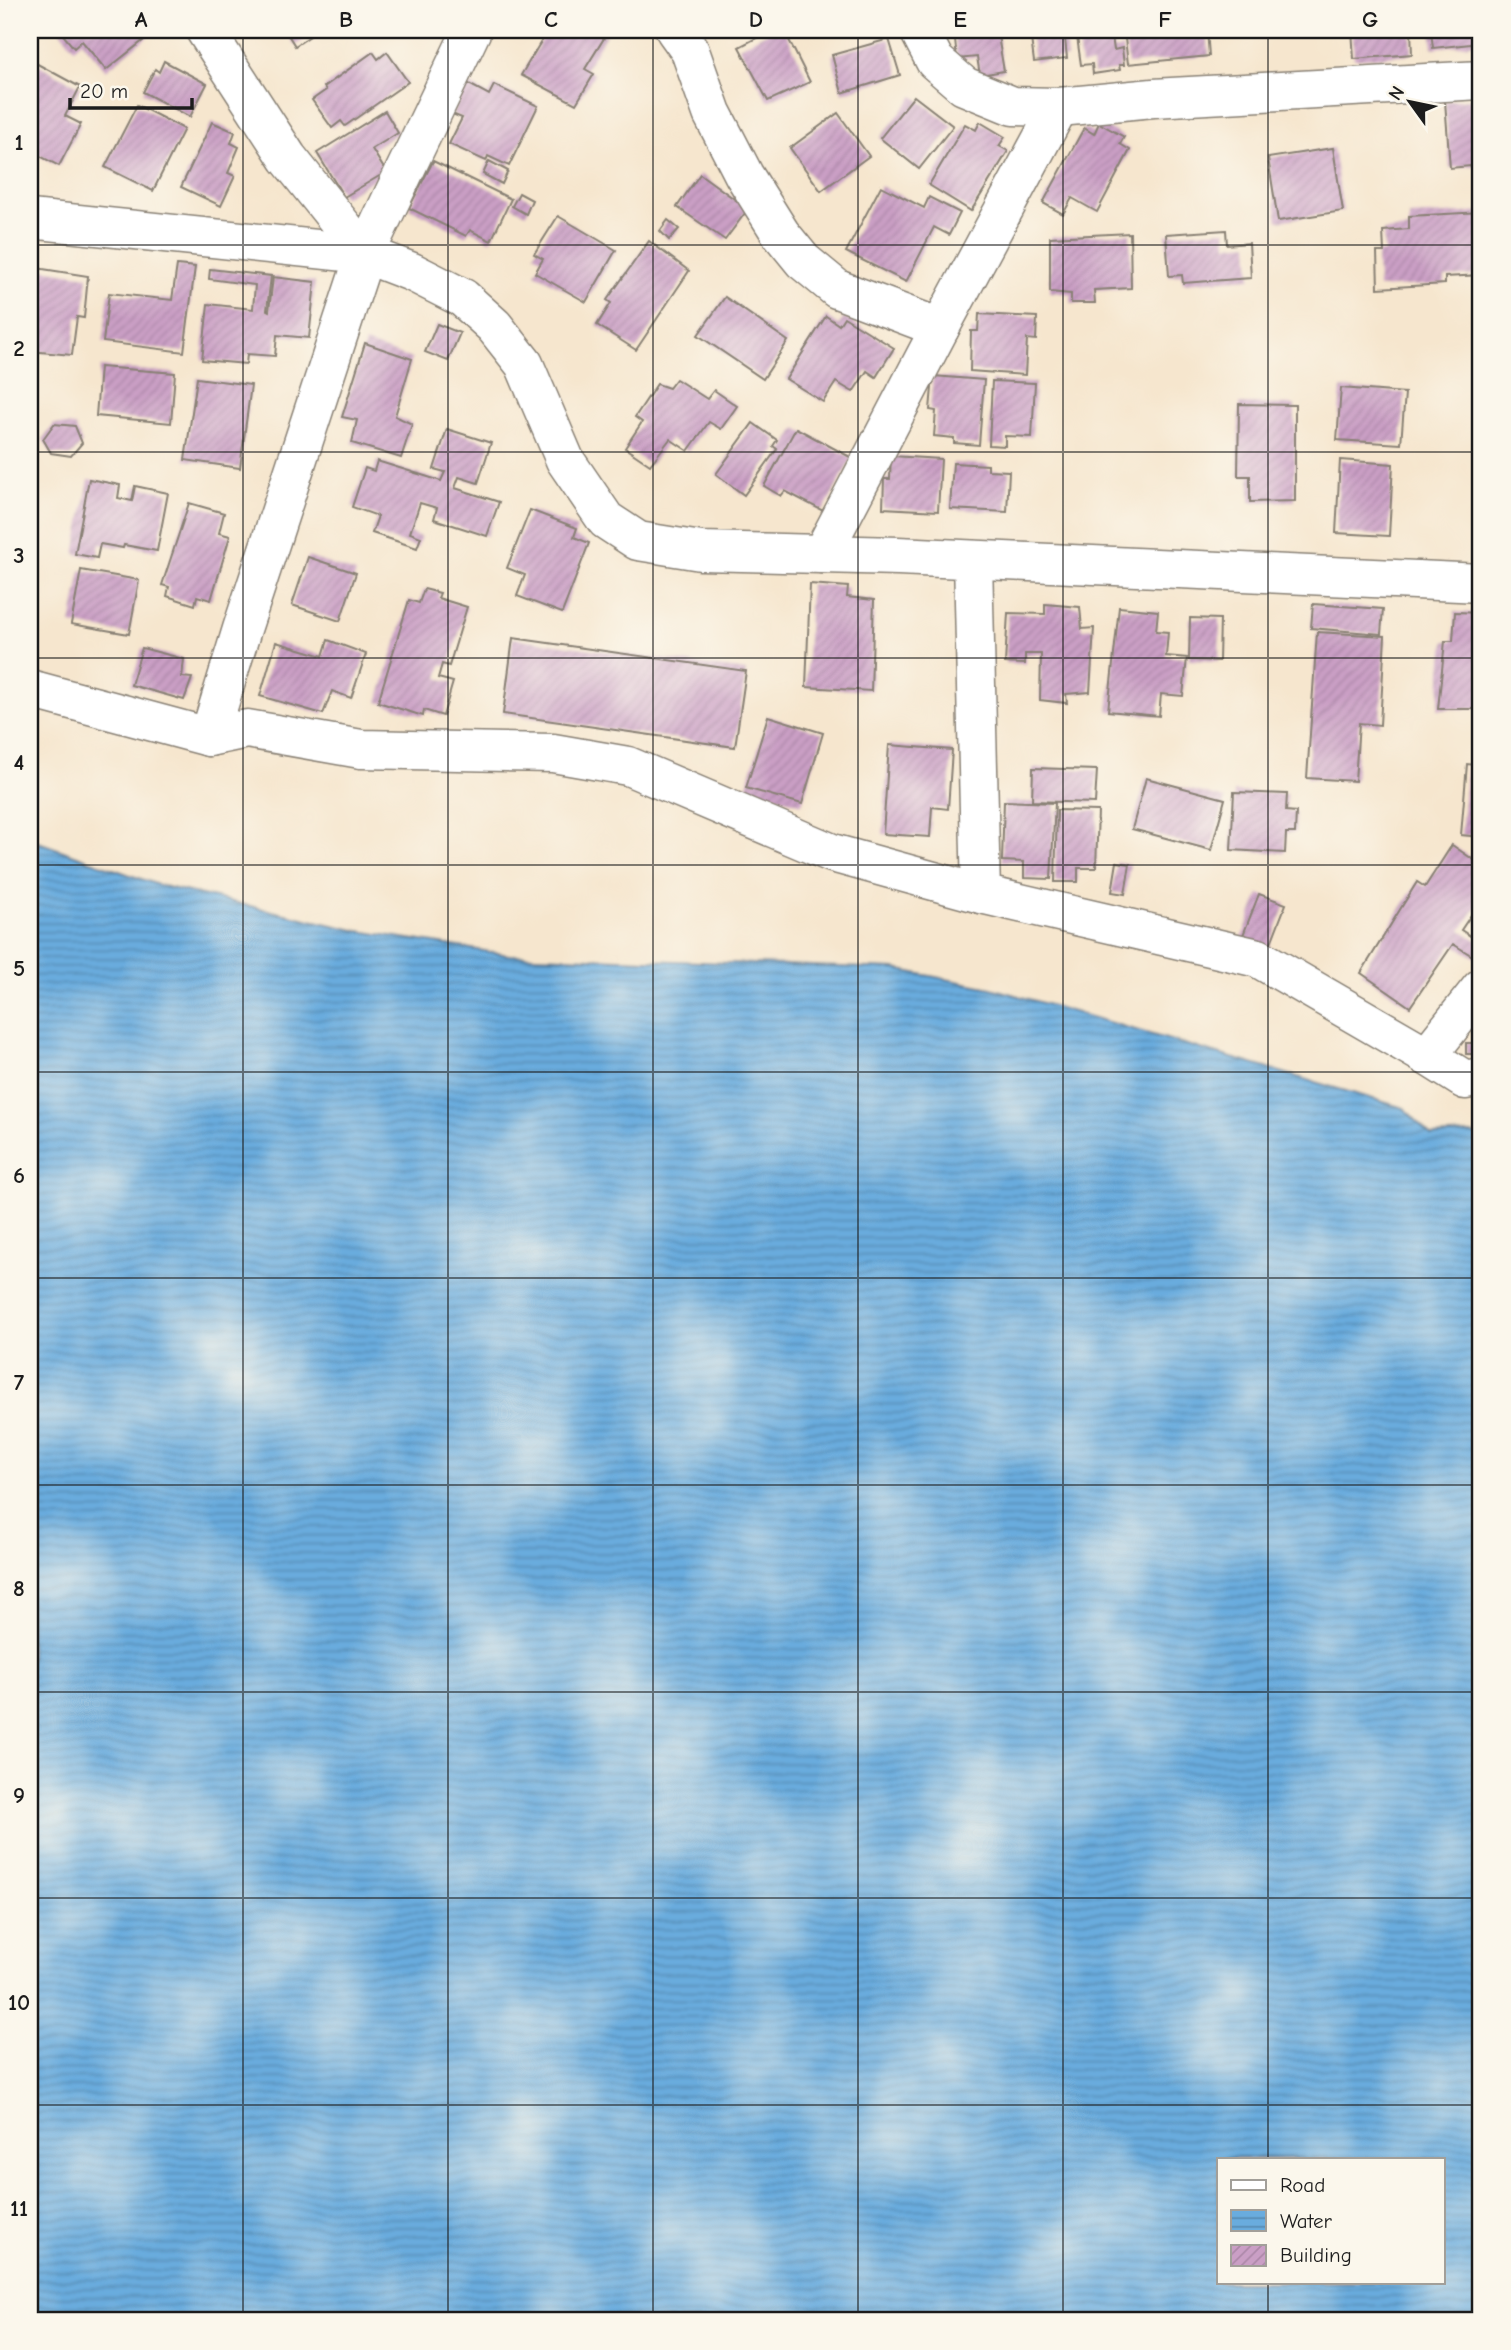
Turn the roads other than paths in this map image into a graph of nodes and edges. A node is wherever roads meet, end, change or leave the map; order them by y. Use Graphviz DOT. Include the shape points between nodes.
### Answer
graph roads {
  1 [pos="205,30"];
  2 [pos="472,30"];
  3 [pos="675,30"];
  4 [pos="919,30"];
  5 [pos="1481,80"];
  6 [pos="1059,107"];
  7 [pos="30,219"];
  8 [pos="365,254"];
  9 [pos="940,328"];
  10 [pos="822,554"];
  11 [pos="973,560"];
  12 [pos="1481,583"];
  13 [pos="30,689"];
  14 [pos="209,737"];
  15 [pos="981,894"];
  16 [pos="1481,988"];
  17 [pos="1427,1055"];
  18 [pos="1481,1077"];
  1 -- 8 [label="street" via="288,158"];
  2 -- 8 [label="street"];
  3 -- 9 [label="street" via="690,51 712,113 744,175 803,261 837,289"];
  4 -- 6 [label="street" via="935,61 964,86 1013,106"];
  5 -- 6 [label="street"];
  6 -- 9 [label="street"];
  7 -- 8 [label="street"];
  8 -- 10 [label="street" via="463,298 494,326 524,364 565,460 606,520 638,541 701,551"];
  8 -- 14 [label="street"];
  9 -- 10 [label="street"];
  10 -- 11 [label="street"];
  11 -- 12 [label="street"];
  11 -- 15 [label="street"];
  13 -- 14 [label="street"];
  14 -- 15 [label="street" via="247,729 362,749 553,753 628,766 832,853"];
  15 -- 17 [label="street" via="1258,958"];
  16 -- 17 [label="street"];
  17 -- 18 [label="street" via="1465,1080"];
}
